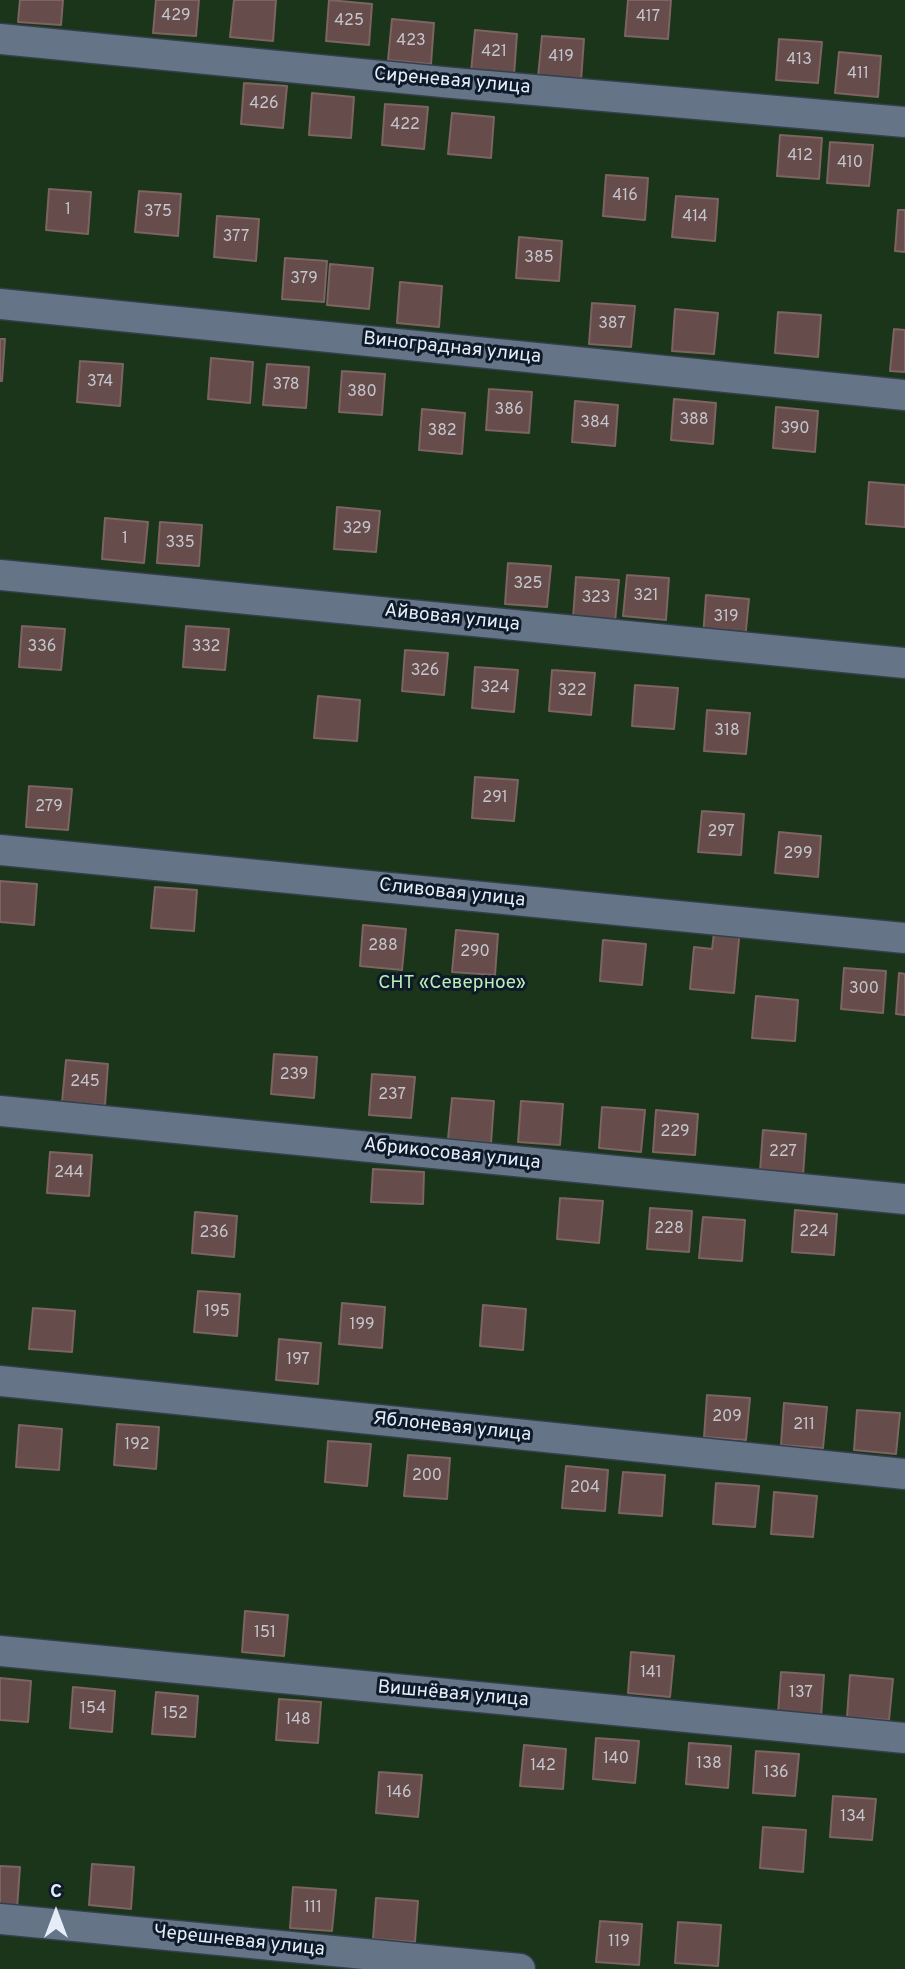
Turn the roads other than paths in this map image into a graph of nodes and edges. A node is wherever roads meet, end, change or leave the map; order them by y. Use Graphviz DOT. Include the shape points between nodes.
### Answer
graph roads {
  1 [pos="0,39"];
  2 [pos="905,122"];
  3 [pos="0,304"];
  4 [pos="905,395"];
  5 [pos="0,575"];
  6 [pos="905,663"];
  7 [pos="0,850"];
  8 [pos="905,938"];
  9 [pos="0,1111"];
  10 [pos="905,1199"];
  11 [pos="0,1381"];
  12 [pos="905,1474"];
  13 [pos="0,1651"];
  14 [pos="905,1738"];
  15 [pos="0,1919"];
  16 [pos="520,1969"];
  1 -- 2 [label="street, Сиреневая улица"];
  3 -- 4 [label="street, Виноградная улица"];
  5 -- 6 [label="street, Айвовая улица"];
  7 -- 8 [label="street, Сливовая улица"];
  9 -- 10 [label="street, Абрикосовая улица"];
  11 -- 12 [label="street, Яблоневая улица"];
  13 -- 14 [label="street, Вишнёвая улица"];
  15 -- 16 [label="street, Черешневая улица"];
}
